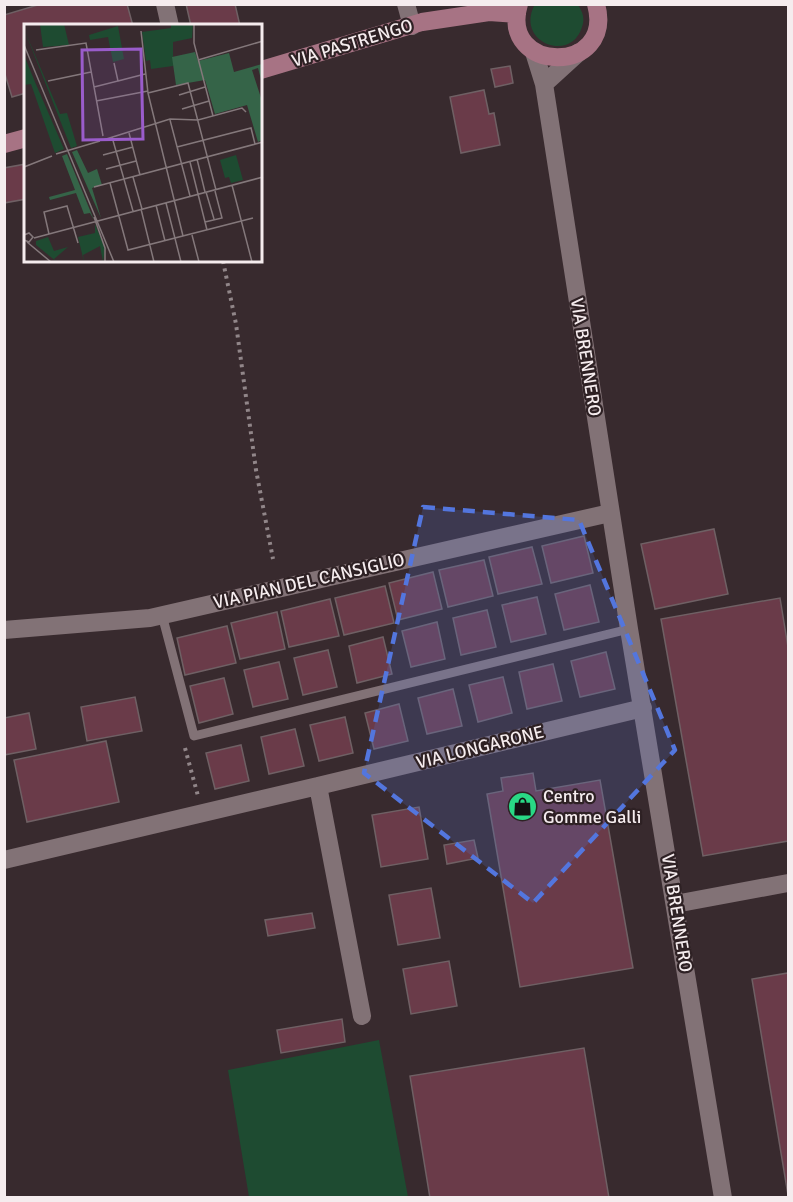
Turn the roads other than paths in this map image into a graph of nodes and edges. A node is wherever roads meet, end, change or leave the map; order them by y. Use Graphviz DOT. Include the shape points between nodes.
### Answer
graph roads {
  1 [pos="165,4"];
  2 [pos="406,4"];
  3 [pos="483,4"];
  4 [pos="518,9"];
  5 [pos="599,10"];
  6 [pos="444,18"];
  7 [pos="170,24"];
  8 [pos="412,26"];
  9 [pos="534,52"];
  10 [pos="578,54"];
  11 [pos="262,70"];
  12 [pos="544,84"];
  13 [pos="24,139"];
  14 [pos="4,144"];
  15 [pos="610,513"];
  16 [pos="162,615"];
  17 [pos="629,629"];
  18 [pos="4,630"];
  19 [pos="643,708"];
  20 [pos="318,786"];
  21 [pos="4,860"];
  22 [pos="789,883"];
  23 [pos="675,904"];
  24 [pos="362,1016"];
  25 [pos="723,1197"];
  1 -- 7 [label="street"];
  2 -- 8 [label="street"];
  3 -- 6 [label="street, VIA PASTRENGO"];
  4 -- 6 [label="street, VIA PASTRENGO"];
  4 -- 9 [label="street" via="519,30"];
  5 -- 10 [label="street" via="594,36"];
  6 -- 8 [label="street, VIA PASTRENGO"];
  8 -- 11 [label="street, VIA PASTRENGO"];
  9 -- 10 [label="street" via="547,58"];
  9 -- 12 [label="street, VIA BRENNERO"];
  10 -- 12 [label="street"];
  12 -- 15 [label="street, VIA BRENNERO"];
  13 -- 14 [label="street"];
  15 -- 16 [label="street, VIA PIAN DEL CANSIGLIO"];
  15 -- 17 [label="street, VIA BRENNERO"];
  16 -- 17 [label="lane" via="194,736"];
  16 -- 18 [label="street, VIA PIAN DEL CANSIGLIO"];
  17 -- 19 [label="street, VIA BRENNERO"];
  19 -- 20 [label="street, VIA LONGARONE"];
  19 -- 23 [label="street, VIA BRENNERO"];
  20 -- 21 [label="street, VIA LONGARONE"];
  20 -- 24 [label="street"];
  22 -- 23 [label="street"];
  23 -- 25 [label="street, VIA BRENNERO"];
}
